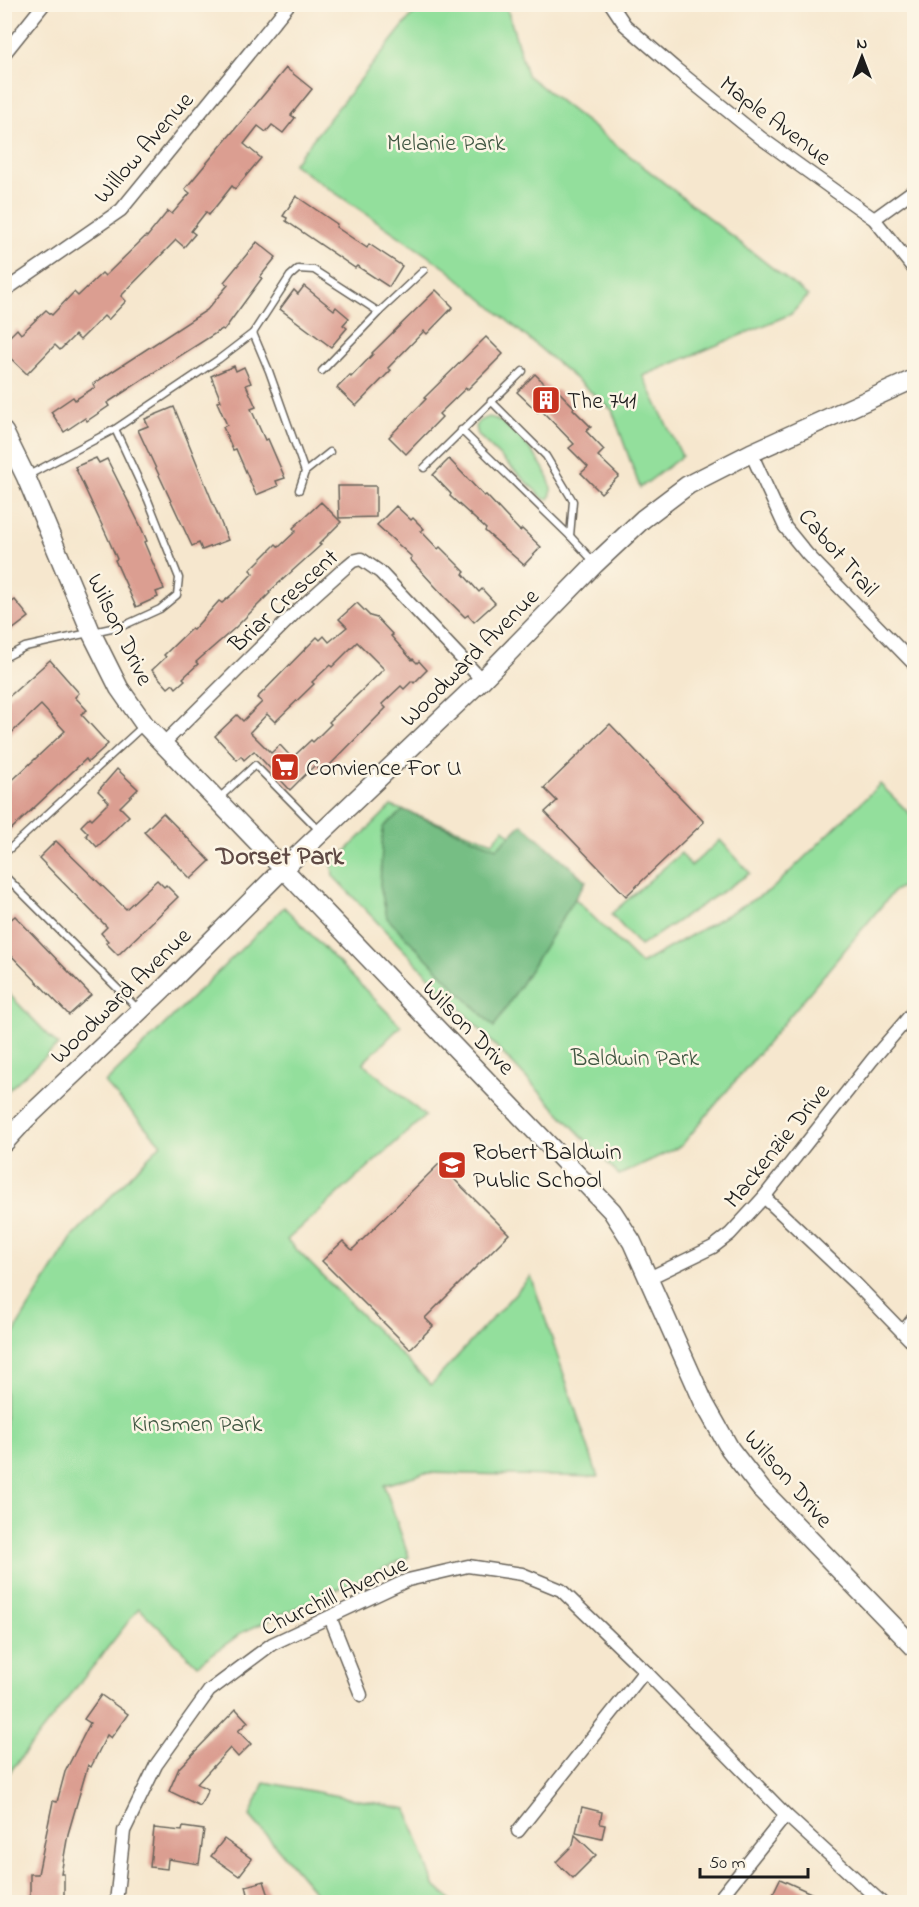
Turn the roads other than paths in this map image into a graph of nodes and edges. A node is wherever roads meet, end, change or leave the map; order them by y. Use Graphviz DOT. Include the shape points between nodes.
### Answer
graph roads {
  1 [pos="44,4"];
  2 [pos="289,4"];
  3 [pos="611,4"];
  4 [pos="4,54"];
  5 [pos="915,190"];
  6 [pos="874,219"];
  7 [pos="915,269"];
  8 [pos="424,270"];
  9 [pos="4,291"];
  10 [pos="379,312"];
  11 [pos="252,333"];
  12 [pos="322,371"];
  13 [pos="523,371"];
  14 [pos="915,379"];
  15 [pos="491,401"];
  16 [pos="115,429"];
  17 [pos="461,430"];
  18 [pos="6,442"];
  19 [pos="330,452"];
  20 [pos="751,453"];
  21 [pos="424,468"];
  22 [pos="305,472"];
  23 [pos="26,477"];
  24 [pos="299,490"];
  25 [pos="570,536"];
  26 [pos="595,564"];
  27 [pos="91,632"];
  28 [pos="4,658"];
  29 [pos="915,663"];
  30 [pos="482,680"];
  31 [pos="145,725"];
  32 [pos="163,744"];
  33 [pos="217,800"];
  34 [pos="321,833"];
  35 [pos="4,854"];
  36 [pos="284,869"];
  37 [pos="4,875"];
  38 [pos="139,1011"];
  39 [pos="915,1011"];
  40 [pos="4,1143"];
  41 [pos="764,1197"];
  42 [pos="649,1278"];
  43 [pos="915,1318"];
  44 [pos="903,1332"];
  45 [pos="915,1344"];
  46 [pos="330,1617"];
  47 [pos="915,1647"];
  48 [pos="645,1671"];
  49 [pos="361,1695"];
  50 [pos="786,1815"];
  51 [pos="519,1831"];
  52 [pos="116,1902"];
  53 [pos="717,1902"];
  54 [pos="881,1902"];
  1 -- 4 [label="street"];
  2 -- 9 [label="street, Willow Avenue" via="121,210"];
  3 -- 6 [label="street, Maple Avenue" via="625,25 676,69 761,138"];
  5 -- 6 [label="street"];
  6 -- 7 [label="street, Maple Avenue"];
  8 -- 10 [label="lane"];
  10 -- 11 [label="lane" via="314,270 297,269"];
  10 -- 12 [label="lane"];
  11 -- 16 [label="lane"];
  11 -- 22 [label="lane"];
  13 -- 15 [label="lane"];
  14 -- 20 [label="street, Woodward Avenue"];
  15 -- 17 [label="lane"];
  15 -- 25 [label="lane" via="546,456 573,501"];
  16 -- 23 [label="lane"];
  16 -- 27 [label="lane" via="179,578 177,595 160,609 125,625"];
  17 -- 21 [label="lane"];
  17 -- 25 [label="lane"];
  18 -- 23 [label="street, Wilson Drive"];
  19 -- 22 [label="lane"];
  20 -- 26 [label="street, Woodward Avenue" via="688,485 643,519"];
  20 -- 29 [label="street, Cabot Trail" via="785,527"];
  22 -- 24 [label="lane"];
  23 -- 27 [label="street, Wilson Drive"];
  25 -- 26 [label="lane"];
  26 -- 30 [label="street, Woodward Avenue"];
  27 -- 28 [label="lane" via="25,647"];
  27 -- 31 [label="street, Wilson Drive" via="118,688"];
  30 -- 32 [label="street, Briar Crescent" via="380,572 361,559 353,561 297,611"];
  30 -- 34 [label="street, Woodward Avenue"];
  31 -- 32 [label="street, Wilson Drive"];
  31 -- 35 [label="lane"];
  32 -- 33 [label="street, Wilson Drive"];
  33 -- 34 [label="lane" via="255,765"];
  33 -- 36 [label="street, Wilson Drive"];
  34 -- 36 [label="street, Woodward Avenue"];
  36 -- 38 [label="street, Woodward Avenue"];
  36 -- 42 [label="street, Wilson Drive" via="612,1210"];
  37 -- 38 [label="lane"];
  38 -- 40 [label="street, Woodward Avenue"];
  39 -- 41 [label="street, Mackenzie Drive"];
  41 -- 42 [label="street, Mackenzie Drive" via="730,1234 712,1247"];
  41 -- 44 [label="street"];
  42 -- 47 [label="street, Wilson Drive" via="704,1403 730,1449 761,1489"];
  43 -- 44 [label="street"];
  44 -- 45 [label="street"];
  46 -- 48 [label="street, Churchill Avenue" via="408,1580 468,1566 522,1574 561,1590"];
  46 -- 49 [label="street"];
  46 -- 52 [label="street, Churchill Avenue" via="272,1644 208,1691 156,1765 124,1831"];
  48 -- 50 [label="street, Churchill Avenue"];
  48 -- 51 [label="street"];
  50 -- 53 [label="street"];
  50 -- 54 [label="street, Churchill Avenue"];
}
